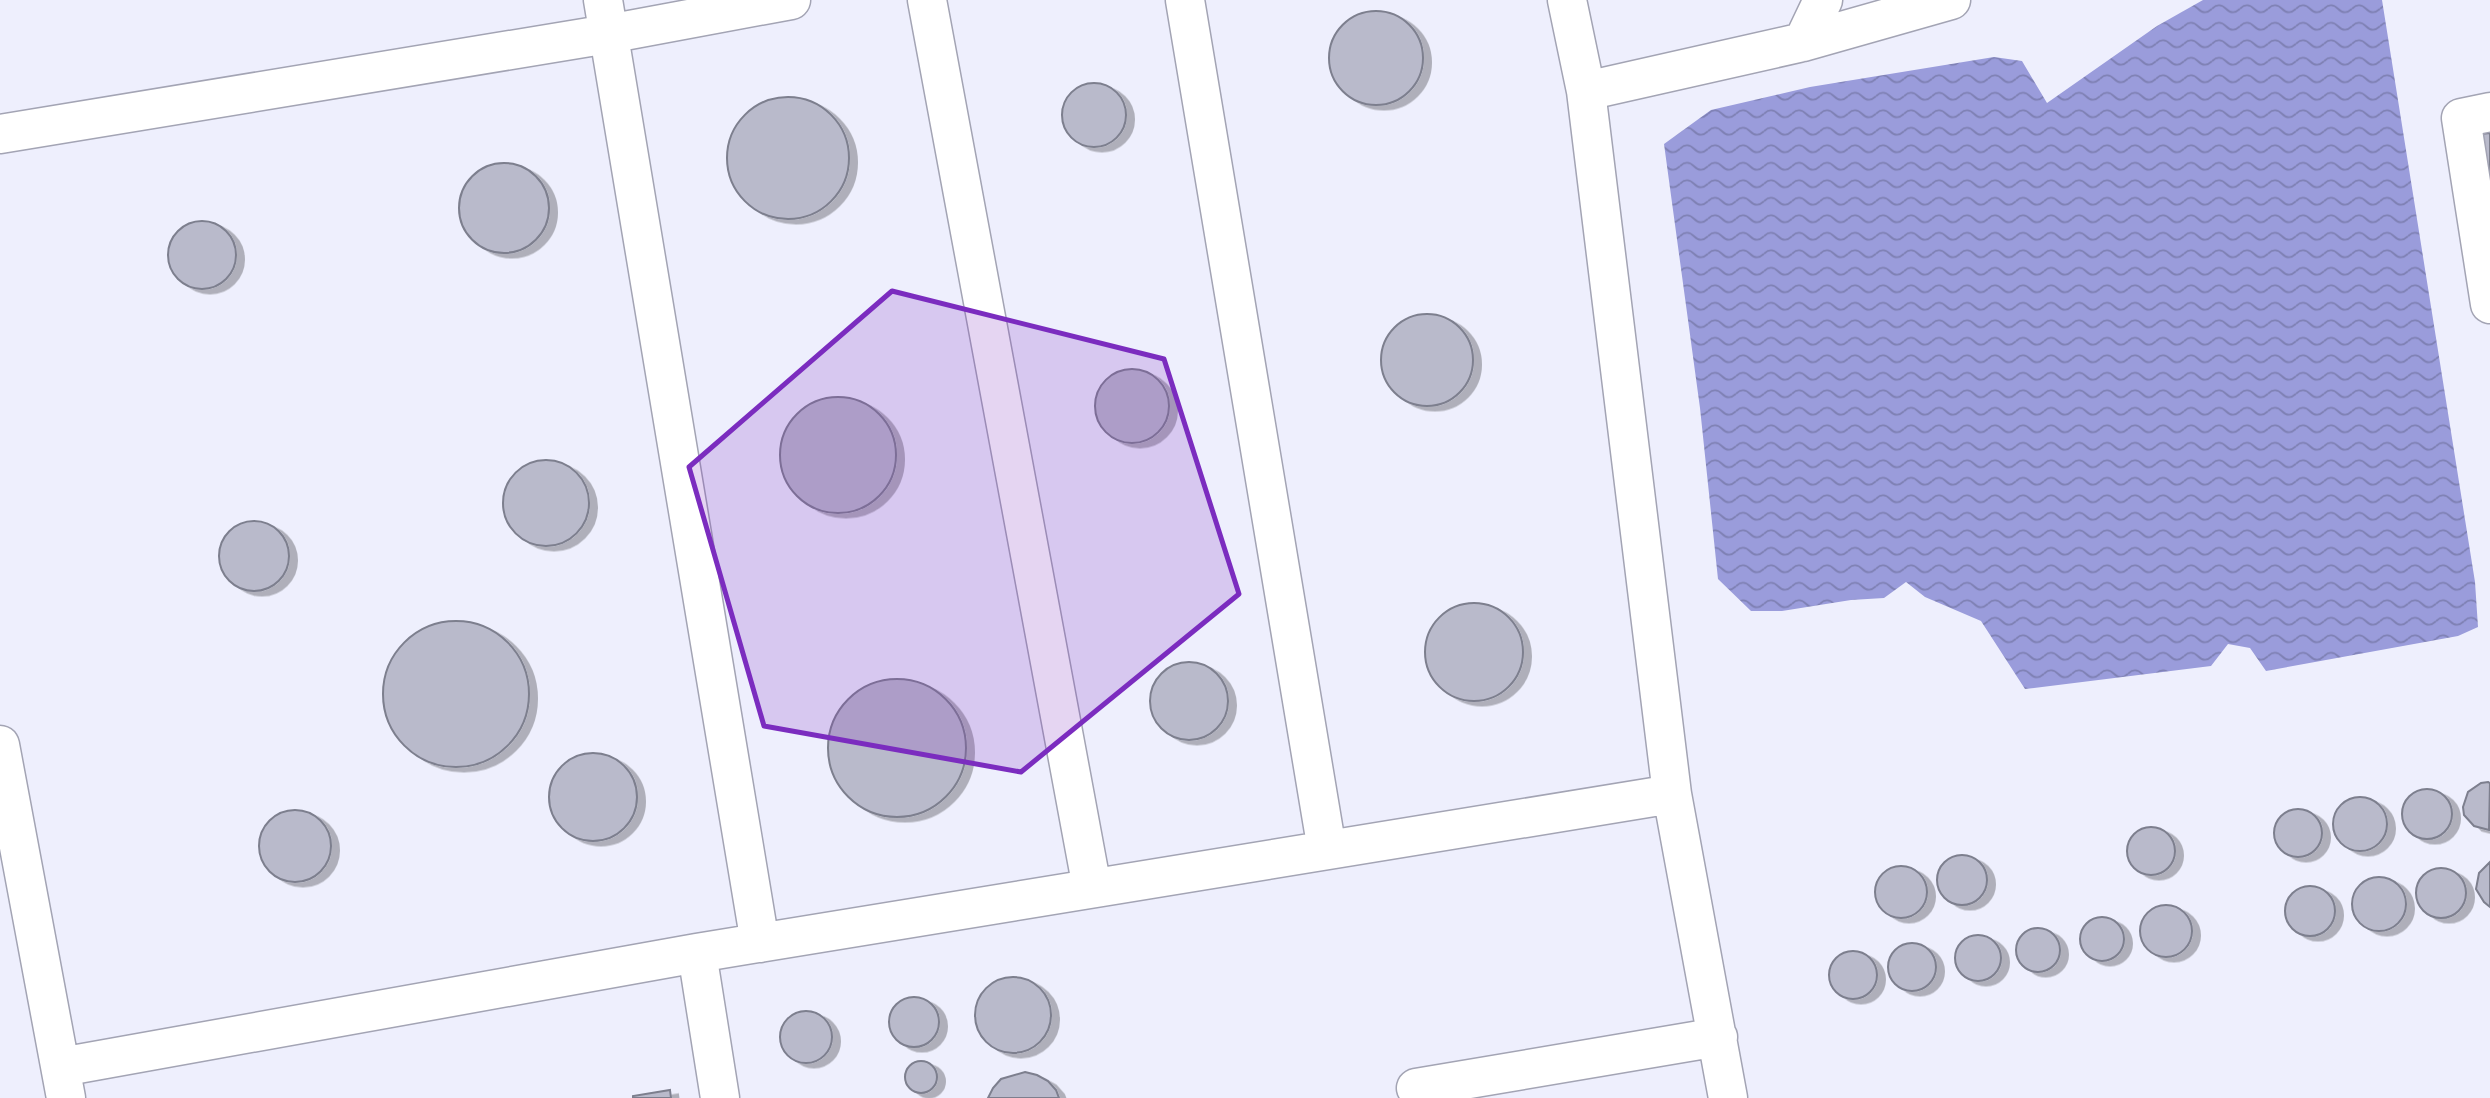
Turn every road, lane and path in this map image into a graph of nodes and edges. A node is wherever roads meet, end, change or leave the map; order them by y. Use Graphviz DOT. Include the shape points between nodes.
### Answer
graph roads {
  1 [pos="792,0"];
  2 [pos="927,0"];
  3 [pos="1185,0"];
  4 [pos="1567,0"];
  5 [pos="1822,0"];
  6 [pos="1951,0"];
  7 [pos="606,17"];
  8 [pos="1803,42"];
  9 [pos="1586,91"];
  10 [pos="2490,112"];
  11 [pos="0,134"];
  12 [pos="2490,304"];
  13 [pos="0,745"];
  14 [pos="1672,794"];
  15 [pos="1327,850"];
  16 [pos="1092,888"];
  17 [pos="760,943"];
  18 [pos="697,953"];
  19 [pos="1718,1037"];
  20 [pos="64,1082"];
  21 [pos="1416,1088"];
  22 [pos="720,1098"];
  23 [pos="1728,1098"];
  1 -- 7 [label="lane"];
  2 -- 16 [label="lane"];
  3 -- 15 [label="lane"];
  4 -- 9 [label="lane"];
  5 -- 8 [label="lane"];
  6 -- 8 [label="lane"];
  7 -- 11 [label="lane"];
  7 -- 17 [label="lane"];
  8 -- 9 [label="lane"];
  9 -- 14 [label="lane"];
  10 -- 12 [label="lane" via="2461,118"];
  13 -- 20 [label="lane"];
  14 -- 15 [label="lane"];
  14 -- 19 [label="lane"];
  15 -- 16 [label="lane"];
  16 -- 17 [label="lane"];
  17 -- 18 [label="lane"];
  18 -- 20 [label="lane"];
  18 -- 22 [label="lane"];
  19 -- 21 [label="lane"];
  19 -- 23 [label="lane"];
}
